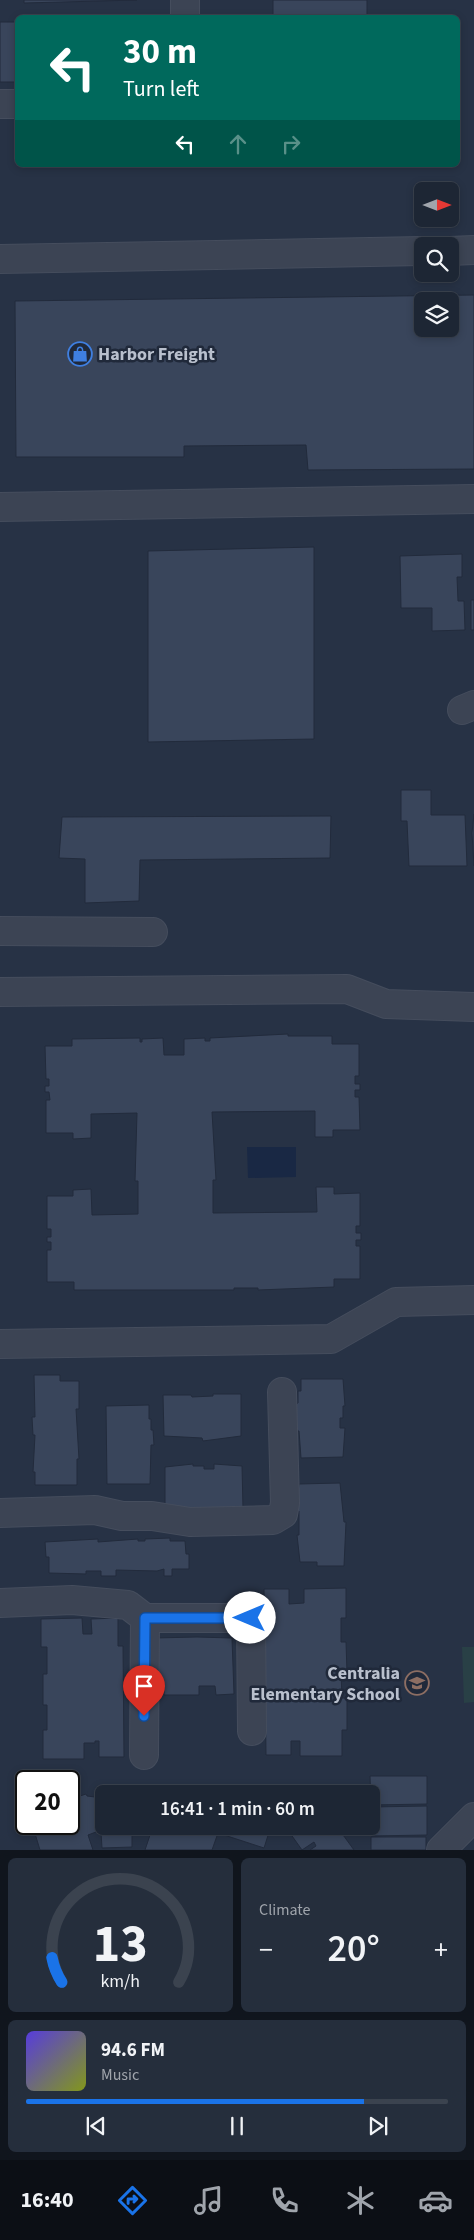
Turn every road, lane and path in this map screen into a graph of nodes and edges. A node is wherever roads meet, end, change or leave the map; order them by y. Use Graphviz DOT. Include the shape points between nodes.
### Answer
graph roads {
  1 [pos="185,0"];
  2 [pos="185,15"];
  3 [pos="0,104"];
  4 [pos="15,104"];
  5 [pos="474,250"];
  6 [pos="414,251"];
  7 [pos="459,251"];
  8 [pos="0,259"];
  9 [pos="474,499"];
  10 [pos="0,507"];
  11 [pos="0,931"];
  12 [pos="153,932"];
  13 [pos="0,992"];
  14 [pos="474,1006"];
  15 [pos="474,1300"];
  16 [pos="0,1344"];
  17 [pos="282,1392"];
  18 [pos="0,1513"];
  19 [pos="0,1604"];
  20 [pos="145,1618"];
  21 [pos="252,1731"];
  22 [pos="144,1755"];
  23 [pos="474,1817"];
  24 [pos="441,1850"];
  1 -- 2 [label="lane"];
  3 -- 4 [label="lane"];
  5 -- 7 [label="lane"];
  6 -- 8 [label="lane"];
  9 -- 10 [label="lane"];
  11 -- 12 [label="lane"];
  13 -- 14 [label="lane" via="346,989 386,1004"];
  15 -- 16 [label="lane" via="396,1302 331,1339"];
  17 -- 18 [label="lane" via="285,1503 283,1514 273,1520 190,1522 152,1516 122,1516 95,1510"];
  19 -- 20 [label="lane" via="72,1600 128,1604"];
  20 -- 21 [label="lane" via="250,1618"];
  20 -- 22 [label="lane"];
  23 -- 24 [label="lane"];
}
